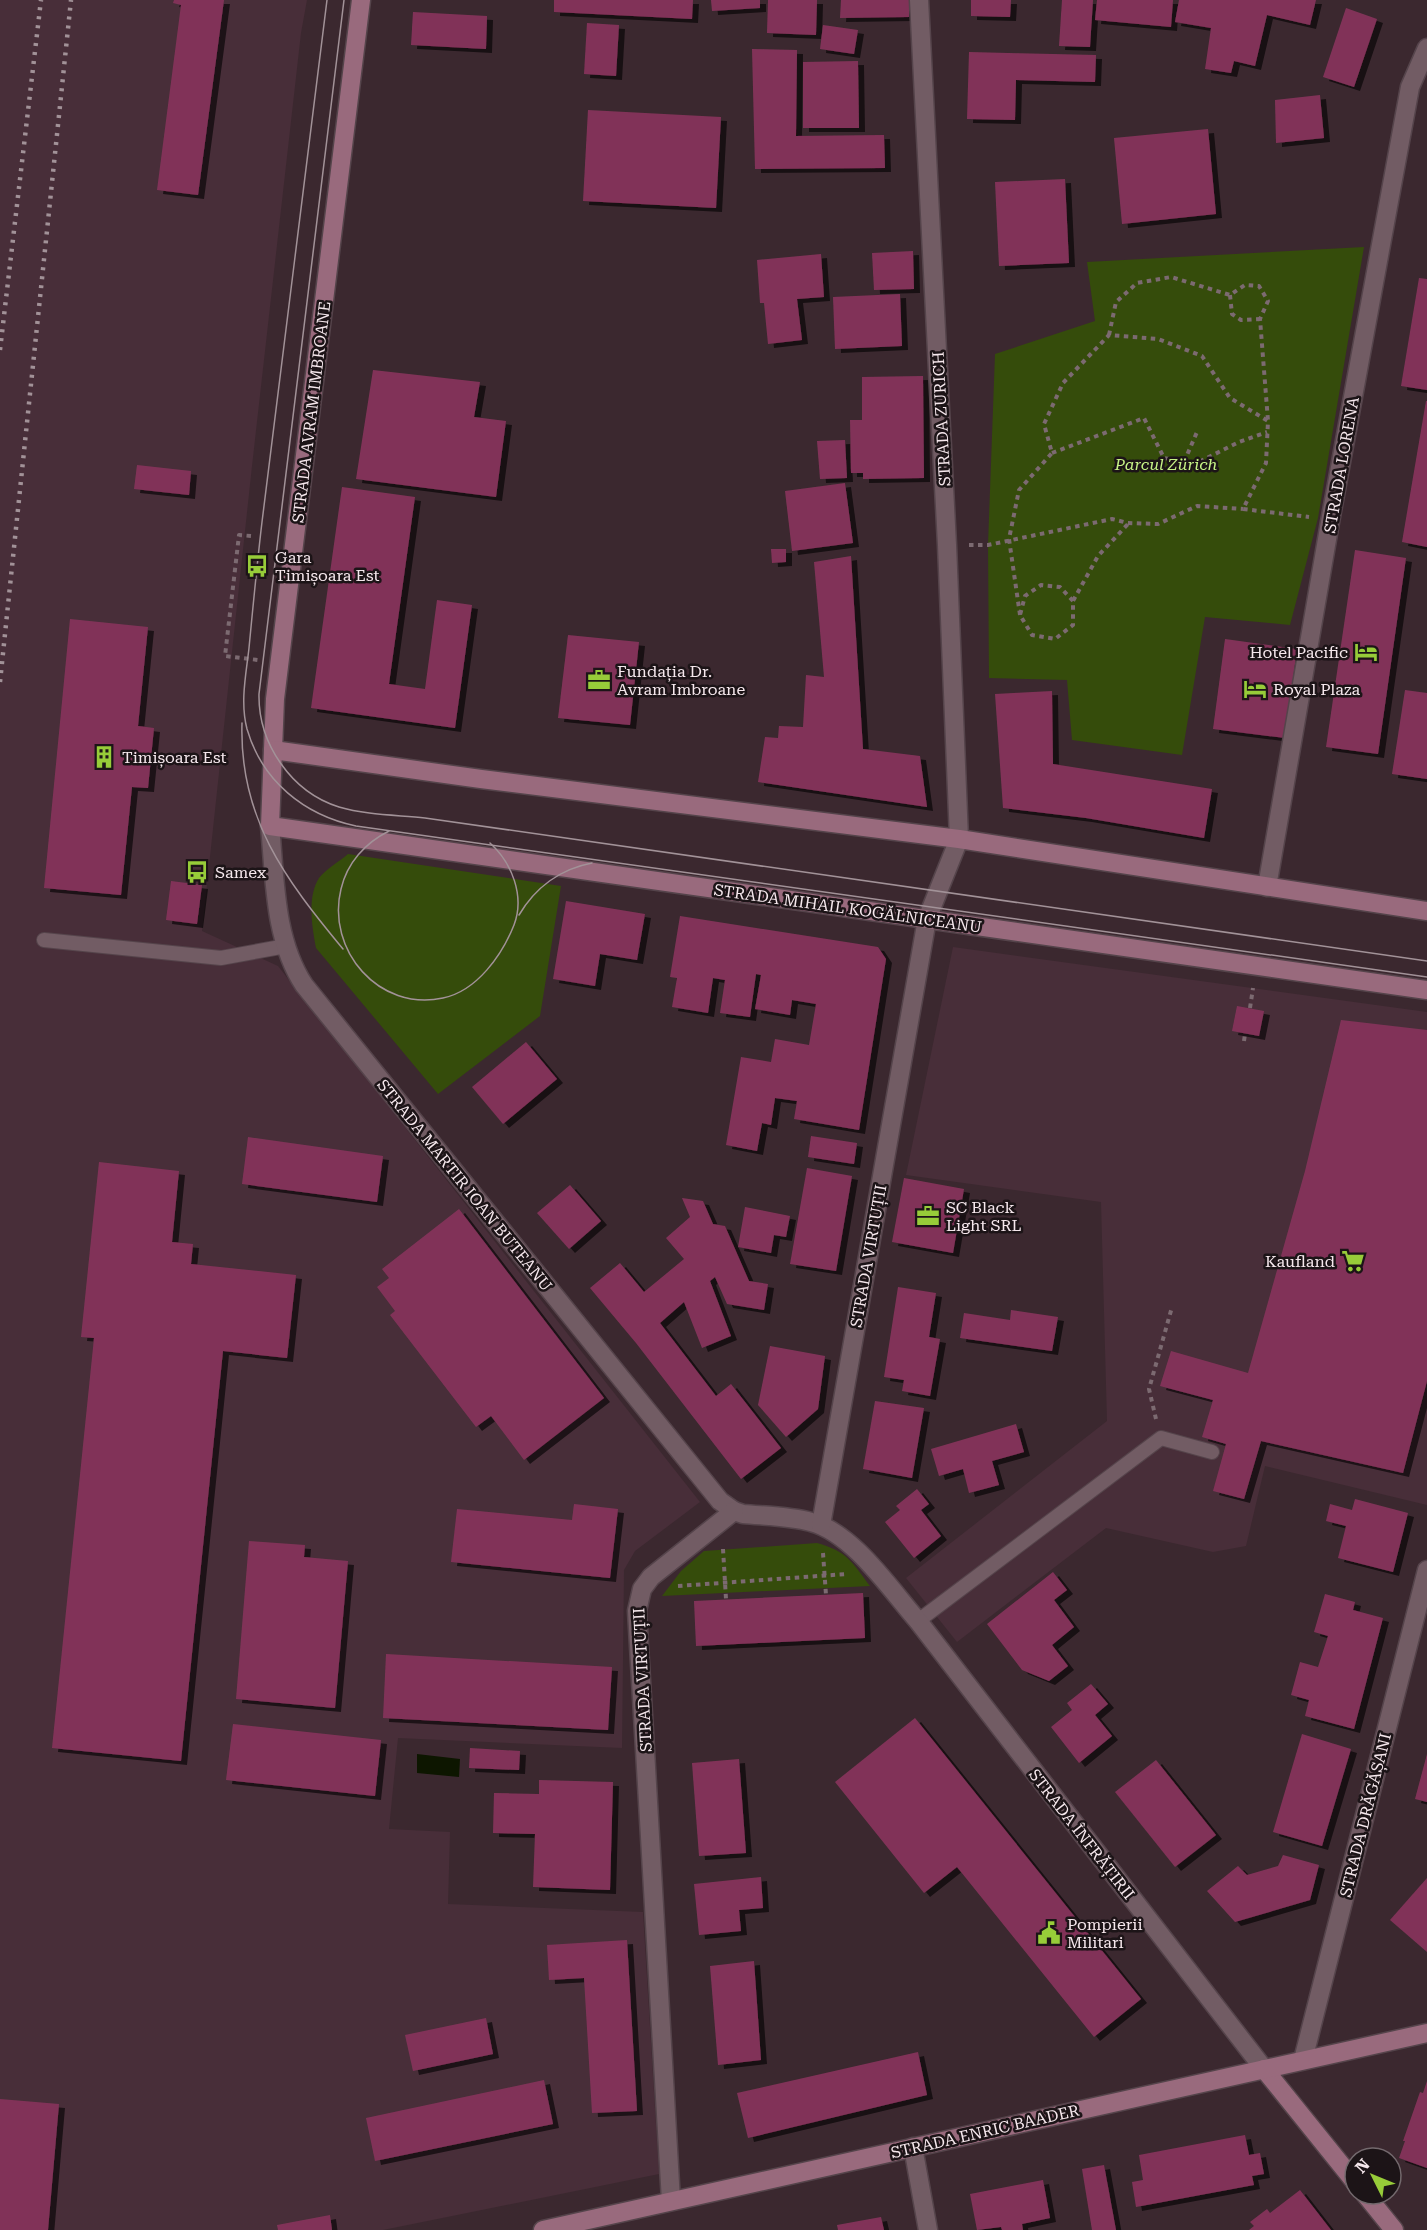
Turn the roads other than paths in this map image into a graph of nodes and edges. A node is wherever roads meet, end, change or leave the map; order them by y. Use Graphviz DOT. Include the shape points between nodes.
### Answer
graph roads {
  1 [pos="361,0"];
  2 [pos="919,0"];
  3 [pos="1427,48"];
  4 [pos="273,750"];
  5 [pos="270,826"];
  6 [pos="959,839"];
  7 [pos="1267,886"];
  8 [pos="1427,911"];
  9 [pos="927,919"];
  10 [pos="44,940"];
  11 [pos="286,946"];
  12 [pos="1427,990"];
  13 [pos="1212,1452"];
  14 [pos="727,1516"];
  15 [pos="821,1525"];
  16 [pos="1427,1570"];
  17 [pos="918,1621"];
  18 [pos="1427,2033"];
  19 [pos="1303,2060"];
  20 [pos="1264,2068"];
  21 [pos="913,2147"];
  22 [pos="1343,2167"];
  23 [pos="671,2202"];
  24 [pos="1375,2206"];
  25 [pos="543,2230"];
  26 [pos="928,2230"];
  27 [pos="1394,2230"];
  1 -- 4 [label="street, STRADA AVRAM IMBROANE" via="280,662"];
  2 -- 6 [label="street, STRADA ZURICH"];
  3 -- 7 [label="street, STRADA LORENA" via="1410,87"];
  4 -- 5 [label="street, STRADA AVRAM IMBROANE"];
  4 -- 6 [label="street"];
  5 -- 9 [label="street, STRADA MIHAIL KOGĂLNICEANU"];
  5 -- 11 [label="street, STRADA MARTIR IOAN BUTEANU"];
  6 -- 7 [label="street"];
  6 -- 9 [label="street, STRADA VIRTUȚII"];
  7 -- 8 [label="street"];
  9 -- 12 [label="street, STRADA MIHAIL KOGĂLNICEANU"];
  9 -- 15 [label="street, STRADA VIRTUȚII"];
  10 -- 11 [label="lane" via="221,958"];
  11 -- 14 [label="street, STRADA MARTIR IOAN BUTEANU" via="304,985"];
  13 -- 17 [label="lane" via="1161,1438"];
  14 -- 15 [label="street" via="743,1514"];
  14 -- 23 [label="street, STRADA VIRTUȚII" via="651,1577 642,1589 637,1611"];
  15 -- 17 [label="street, STRADA ÎNFRĂȚIRII" via="850,1545"];
  16 -- 19 [label="street, STRADA DRĂGĂȘANI"];
  17 -- 20 [label="street, STRADA ÎNFRĂȚIRII"];
  18 -- 19 [label="street, STRADA ENRIC BAADER"];
  19 -- 20 [label="street, STRADA ENRIC BAADER"];
  20 -- 21 [label="street, STRADA ENRIC BAADER"];
  20 -- 22 [label="street, STRADA ÎNFRĂȚIRII"];
  21 -- 23 [label="street, STRADA ENRIC BAADER"];
  21 -- 26 [label="street"];
  23 -- 25 [label="street, STRADA ENRIC BAADER"];
  24 -- 27 [label="street"];
}
